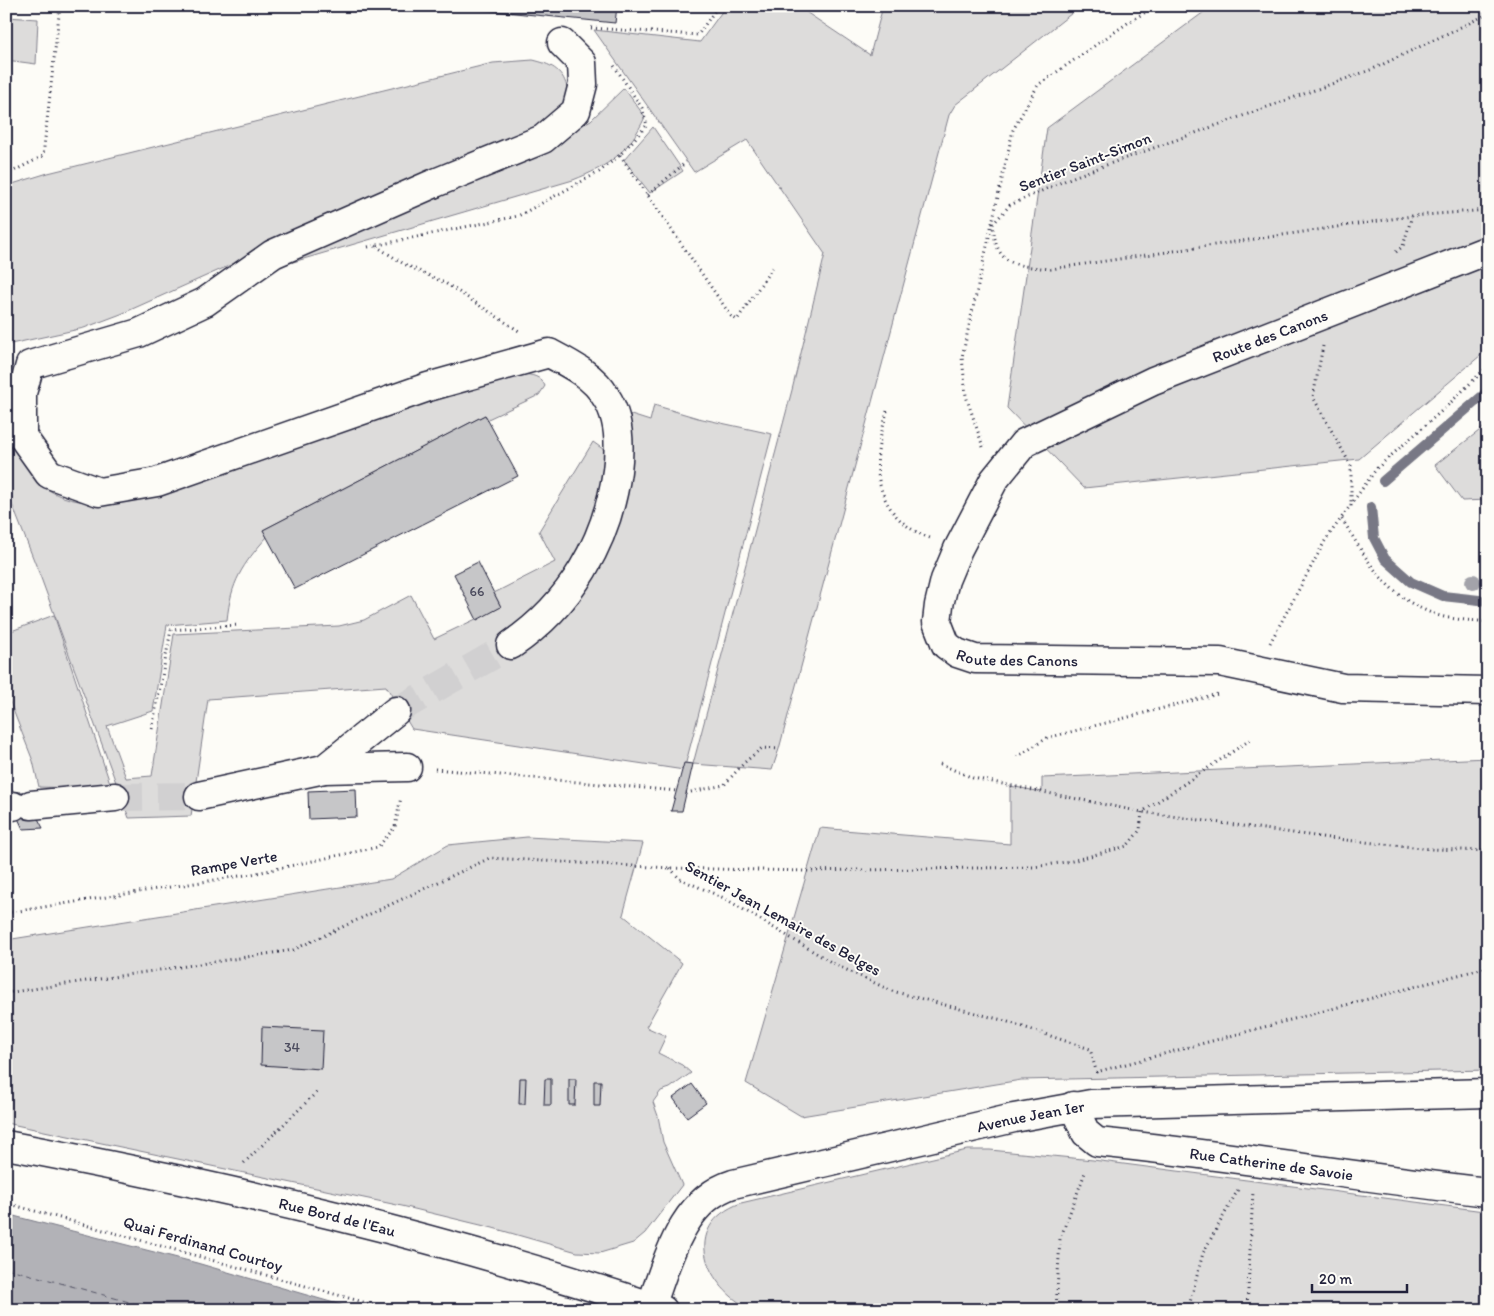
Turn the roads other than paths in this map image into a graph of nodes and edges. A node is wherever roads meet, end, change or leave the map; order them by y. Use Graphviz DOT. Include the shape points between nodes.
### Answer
graph roads {
  1 [pos="562,43"];
  2 [pos="1488,250"];
  3 [pos="511,645"];
  4 [pos="1488,691"];
  5 [pos="396,712"];
  6 [pos="407,767"];
  7 [pos="324,769"];
  8 [pos="199,796"];
  9 [pos="115,797"];
  10 [pos="17,806"];
  11 [pos="1488,1094"];
  12 [pos="1073,1106"];
  13 [pos="6,1144"];
  14 [pos="1488,1192"];
  15 [pos="657,1308"];
  1 -- 3 [label="street" via="582,63 583,84 576,111 543,139 273,254 206,302 140,333 30,365 22,393 22,436 49,474 98,492 157,482 428,387 549,353 578,368 606,396 618,426 618,464 606,519 590,559 555,607"];
  2 -- 4 [label="street, Route des Canons" via="1153,381 1024,443 994,480 958,549 945,580 937,622 946,645 976,660 1220,662 1343,688"];
  5 -- 7 [label="street"];
  6 -- 7 [label="street"];
  7 -- 8 [label="street"];
  9 -- 10 [label="street"];
  11 -- 12 [label="street, Avenue Jean Ier"];
  12 -- 14 [label="street, Rue Catherine de Savoie" via="1086,1133 1097,1142 1181,1150"];
  12 -- 15 [label="street, Avenue Jean Ier" via="721,1188 708,1195 692,1212 675,1245"];
  13 -- 15 [label="street, Rue Bord de l'Eau" via="299,1205 478,1252"];
}
